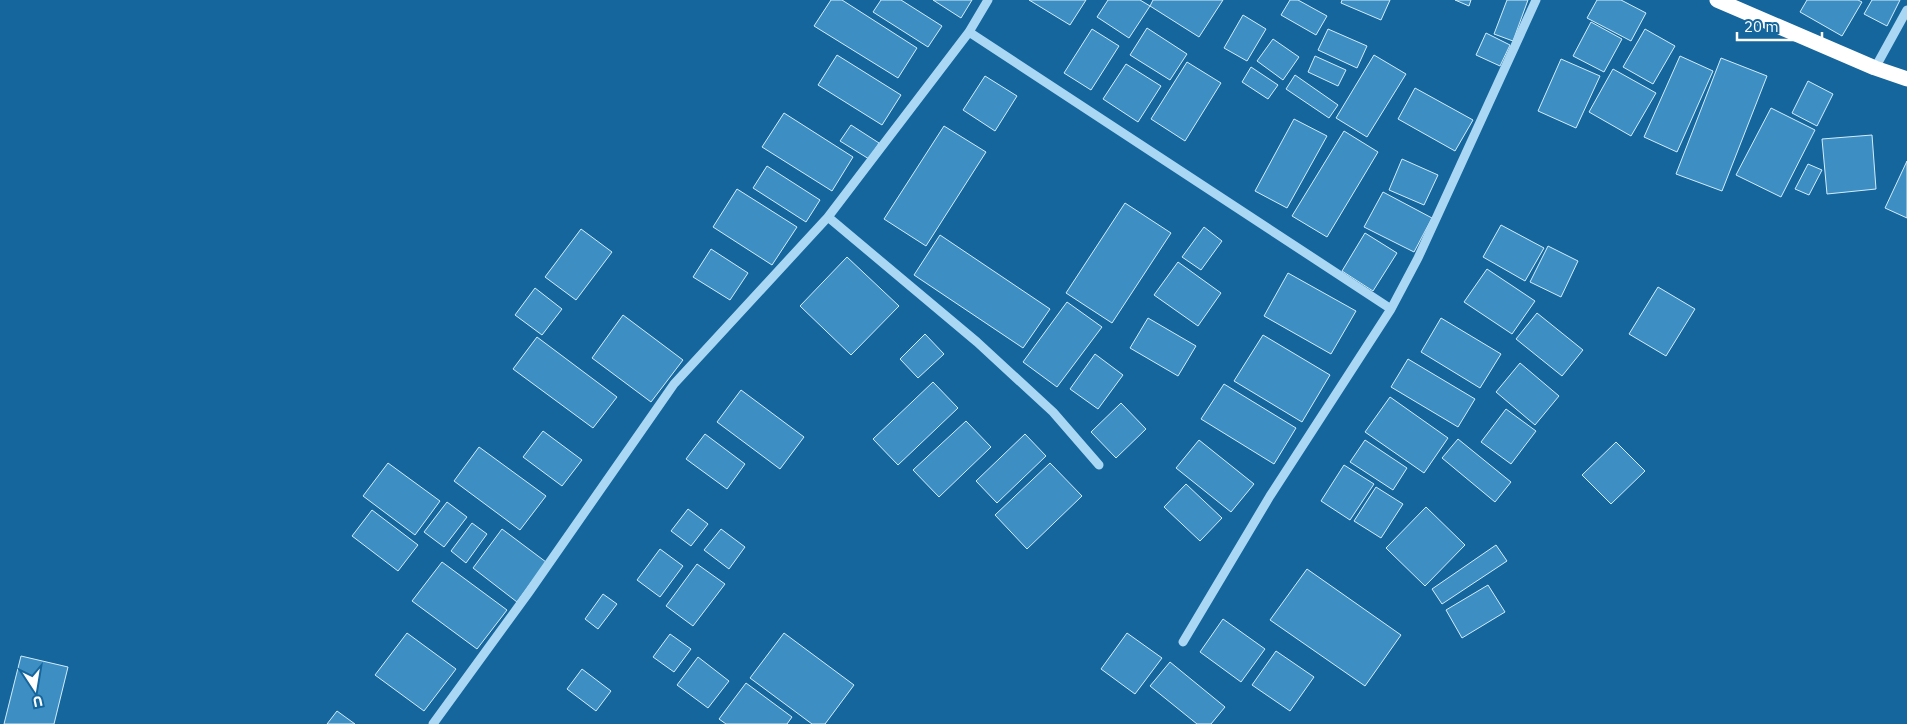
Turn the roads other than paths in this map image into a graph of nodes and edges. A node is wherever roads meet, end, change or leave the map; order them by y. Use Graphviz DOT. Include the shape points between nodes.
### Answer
graph roads {
  1 [pos="988,0"];
  2 [pos="1536,0"];
  3 [pos="1717,0"];
  4 [pos="1907,10"];
  5 [pos="968,32"];
  6 [pos="1875,68"];
  7 [pos="1907,79"];
  8 [pos="828,217"];
  9 [pos="1391,309"];
  10 [pos="1099,465"];
  11 [pos="1183,642"];
  12 [pos="433,724"];
  1 -- 5 [label="street"];
  2 -- 9 [label="street" via="1418,258"];
  3 -- 6 [label="highway"];
  4 -- 6 [label="street"];
  5 -- 8 [label="street"];
  5 -- 9 [label="street"];
  6 -- 7 [label="highway"];
  8 -- 10 [label="street" via="977,342 1053,412"];
  8 -- 12 [label="street" via="674,384"];
  9 -- 11 [label="street" via="1270,496"];
}
